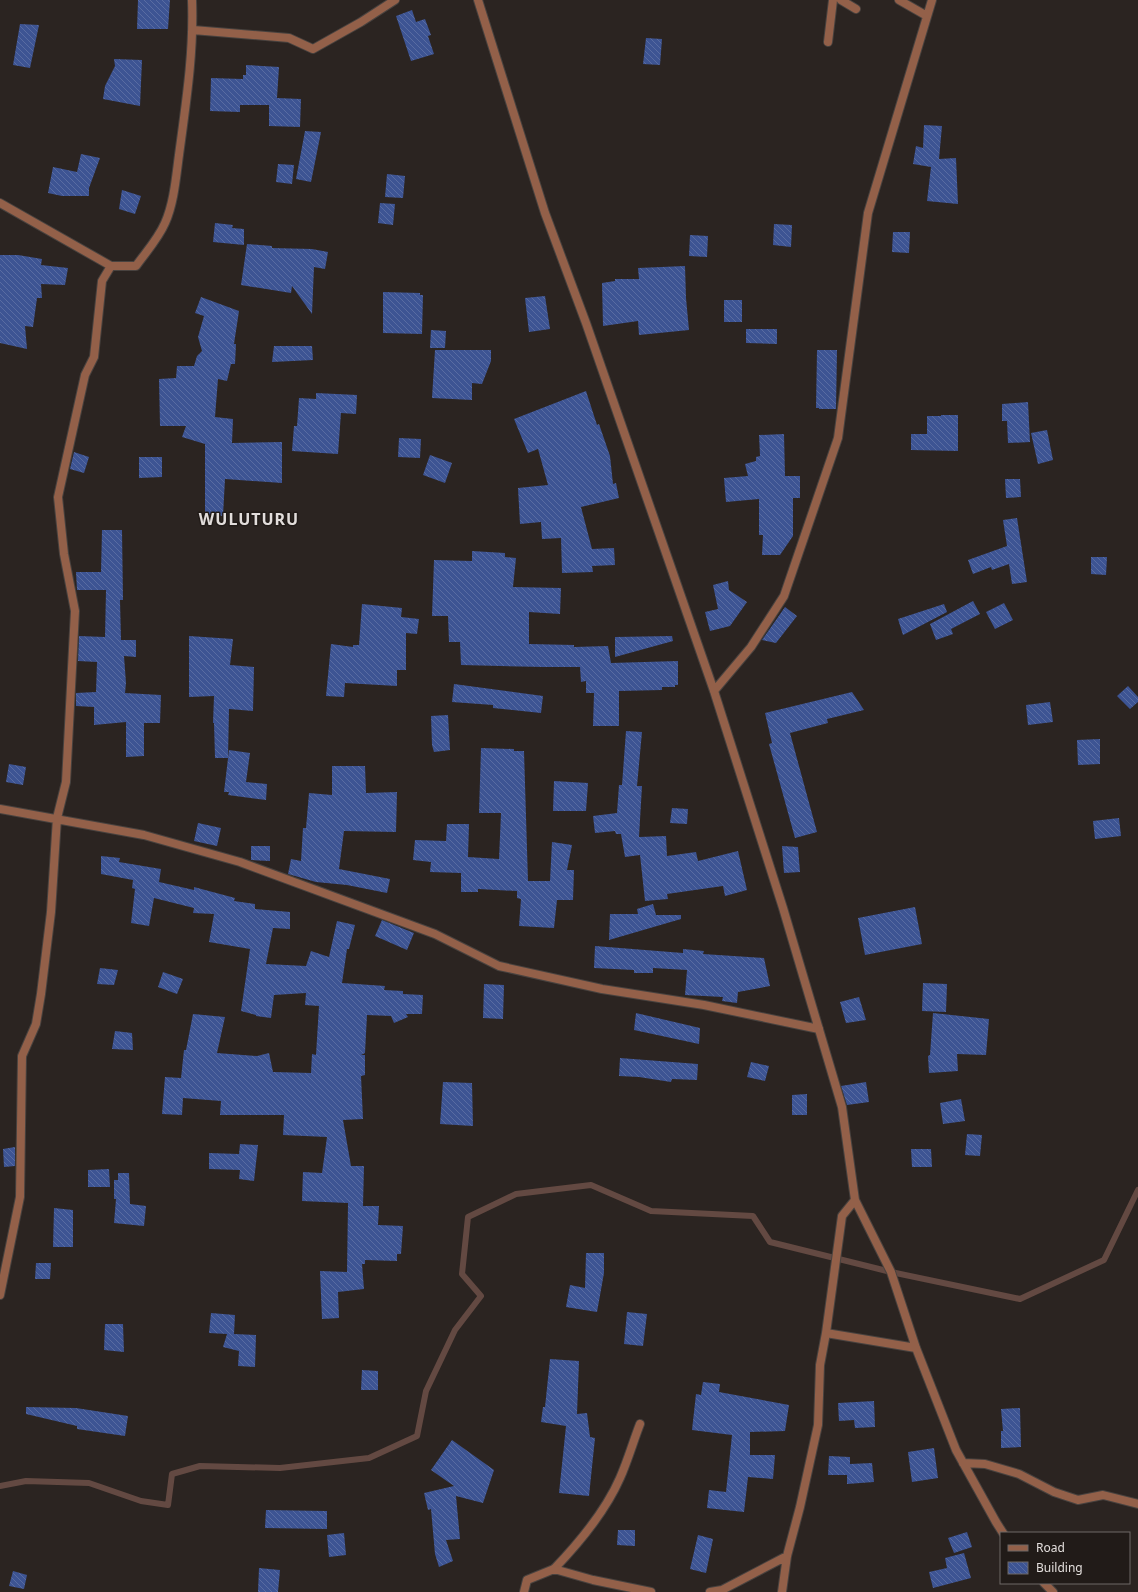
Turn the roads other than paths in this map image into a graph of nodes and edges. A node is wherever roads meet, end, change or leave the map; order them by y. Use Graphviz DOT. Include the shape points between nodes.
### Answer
graph roads {
  1 [pos="192,0"];
  2 [pos="395,0"];
  3 [pos="478,0"];
  4 [pos="833,0"];
  5 [pos="841,0"];
  6 [pos="899,0"];
  7 [pos="932,0"];
  8 [pos="856,9"];
  9 [pos="928,16"];
  10 [pos="193,30"];
  11 [pos="828,42"];
  12 [pos="0,203"];
  13 [pos="111,266"];
  14 [pos="714,691"];
  15 [pos="0,809"];
  16 [pos="57,818"];
  17 [pos="820,1029"];
  18 [pos="855,1200"];
  19 [pos="0,1295"];
  20 [pos="826,1333"];
  21 [pos="916,1348"];
  22 [pos="640,1424"];
  23 [pos="963,1463"];
  24 [pos="1138,1504"];
  25 [pos="1003,1532"];
  26 [pos="787,1556"];
  27 [pos="554,1569"];
  28 [pos="1045,1584"];
  29 [pos="524,1592"];
  30 [pos="651,1592"];
  31 [pos="710,1592"];
  32 [pos="782,1592"];
  33 [pos="1053,1592"];
  1 -- 10 [label="street"];
  2 -- 10 [label="street" via="313,49 289,38"];
  3 -- 14 [label="street" via="545,212"];
  4 -- 11 [label="street"];
  5 -- 8 [label="street"];
  6 -- 9 [label="street"];
  7 -- 9 [label="street"];
  9 -- 14 [label="street" via="868,213 838,438 784,596 751,646"];
  10 -- 13 [label="street" via="189,85 166,223 136,266"];
  12 -- 13 [label="street"];
  13 -- 16 [label="street" via="102,281 94,357 86,374 58,497 64,554 75,611 66,782"];
  14 -- 17 [label="street"];
  15 -- 16 [label="street"];
  16 -- 17 [label="street" via="144,834 240,862 435,934 499,966 602,989 704,1005"];
  16 -- 19 [label="street" via="51,912 41,994 36,1024 22,1056 20,1197"];
  17 -- 18 [label="street" via="842,1107"];
  18 -- 20 [label="street" via="842,1216"];
  18 -- 21 [label="street" via="891,1272"];
  20 -- 21 [label="street"];
  20 -- 26 [label="street" via="820,1365 818,1425"];
  21 -- 23 [label="street"];
  22 -- 27 [label="street" via="619,1479 601,1510"];
  23 -- 24 [label="street" via="985,1464 1019,1474 1054,1492 1078,1500 1103,1495"];
  23 -- 25 [label="street"];
  26 -- 31 [label="street" via="722,1590"];
  26 -- 32 [label="street"];
  27 -- 29 [label="street" via="527,1580"];
  27 -- 30 [label="street"];
  28 -- 33 [label="street"];
}
